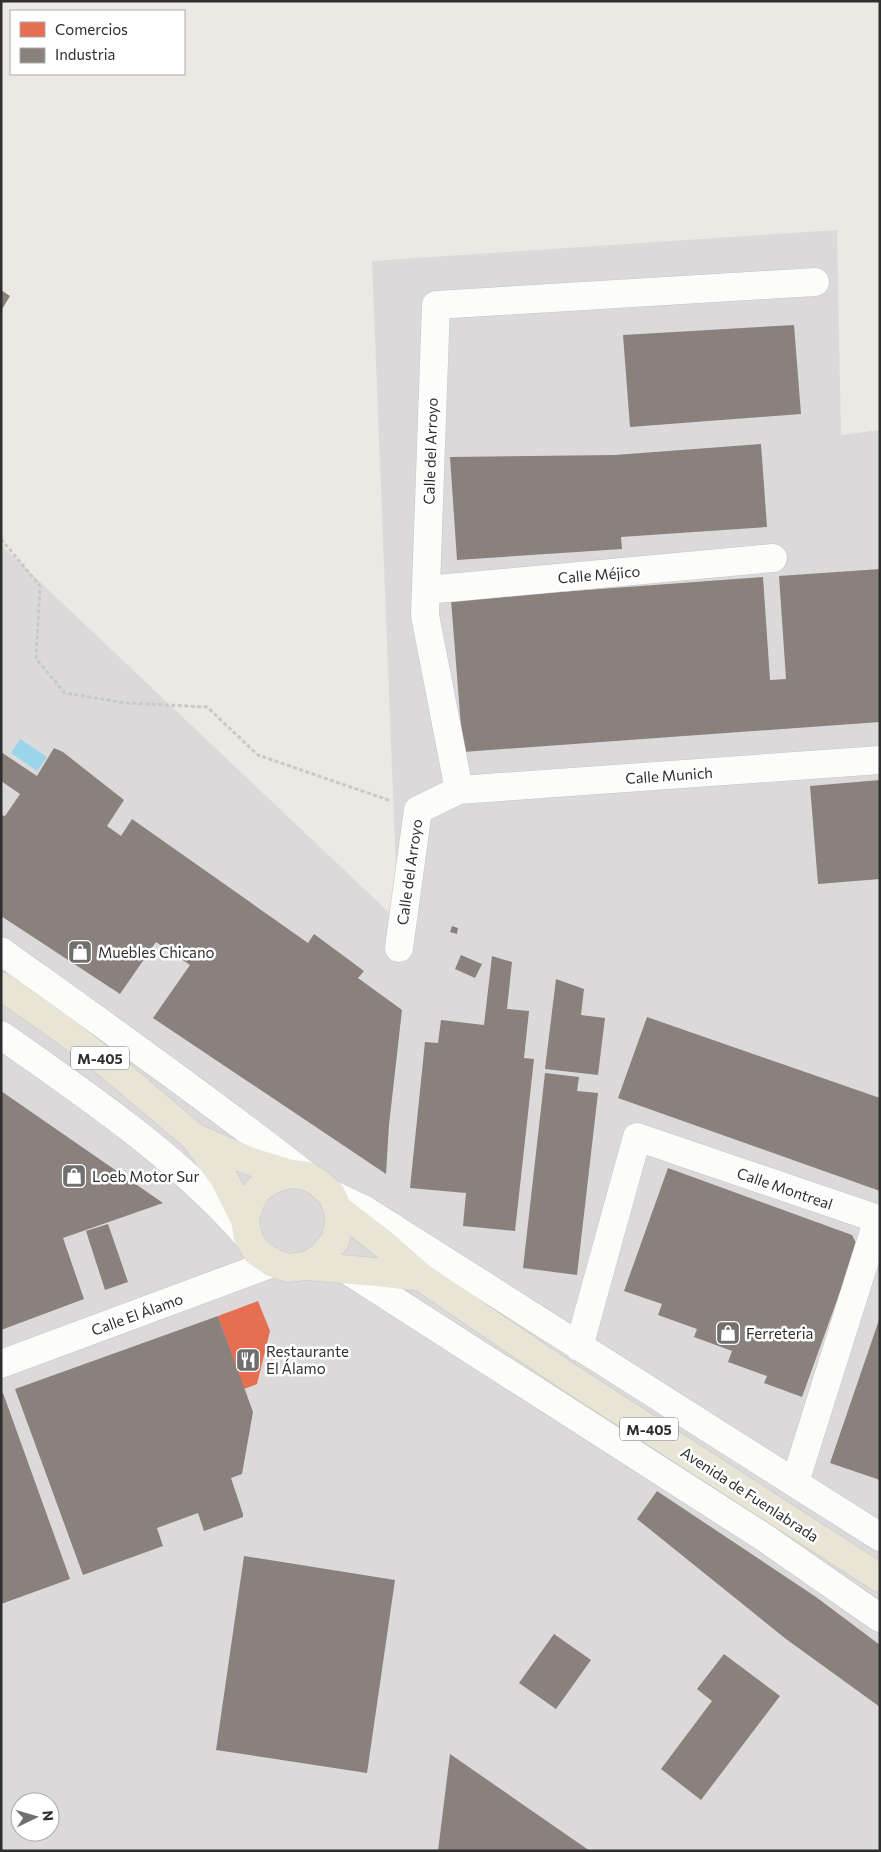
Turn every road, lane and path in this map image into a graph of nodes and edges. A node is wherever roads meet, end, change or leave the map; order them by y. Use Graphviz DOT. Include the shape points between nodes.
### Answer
graph roads {
  1 [pos="815,282"];
  2 [pos="1,540"];
  3 [pos="773,558"];
  4 [pos="426,590"];
  5 [pos="880,760"];
  6 [pos="459,790"];
  7 [pos="418,810"];
  8 [pos="399,948"];
  9 [pos="1,951"];
  10 [pos="1,986"];
  11 [pos="1,1035"];
  12 [pos="194,1137"];
  13 [pos="299,1175"];
  14 [pos="334,1202"];
  15 [pos="247,1228"];
  16 [pos="273,1264"];
  17 [pos="305,1266"];
  18 [pos="347,1270"];
  19 [pos="421,1277"];
  20 [pos="579,1347"];
  21 [pos="1,1364"];
  22 [pos="795,1482"];
  23 [pos="880,1537"];
  24 [pos="880,1578"];
  25 [pos="880,1618"];
  1 -- 4 [label="street, Calle del Arroyo" via="436,305"];
  2 -- 7 [label="path" via="40,586 36,659 65,693 126,703 207,706 258,756"];
  3 -- 4 [label="street, Calle Méjico"];
  4 -- 6 [label="street, Calle del Arroyo" via="425,615"];
  5 -- 6 [label="street, Calle Munich"];
  6 -- 7 [label="street, Calle del Arroyo"];
  7 -- 8 [label="street, Calle del Arroyo"];
  9 -- 13 [label="street" via="126,1041"];
  10 -- 12 [label="main road, M-405" via="110,1066"];
  11 -- 15 [label="street" via="172,1162"];
  12 -- 13 [label="main road, M-405" via="249,1161"];
  12 -- 15 [label="main road, M-405" via="224,1178"];
  13 -- 14 [label="main road, M-405" via="319,1182"];
  13 -- 15 [label="main road" via="275,1177 261,1186 248,1204"];
  14 -- 17 [label="main road" via="339,1225 335,1241 319,1259"];
  14 -- 19 [label="main road, Avenida de Fuenlabrada / M-405"];
  14 -- 20 [label="street" via="365,1210"];
  15 -- 16 [label="main road, M-405" via="256,1251"];
  16 -- 17 [label="main road, M-405" via="288,1268"];
  16 -- 21 [label="street, Calle El Álamo"];
  17 -- 18 [label="main road, Avenida de Fuenlabrada / M-405"];
  18 -- 19 [label="main road, Avenida de Fuenlabrada / M-405"];
  18 -- 25 [label="street" via="765,1538"];
  19 -- 24 [label="main road, Avenida de Fuenlabrada / M-405" via="570,1378"];
  20 -- 22 [label="street"];
  20 -- 22 [label="street, Calle Montreal" via="637,1138 878,1219"];
  22 -- 23 [label="street"];
}
